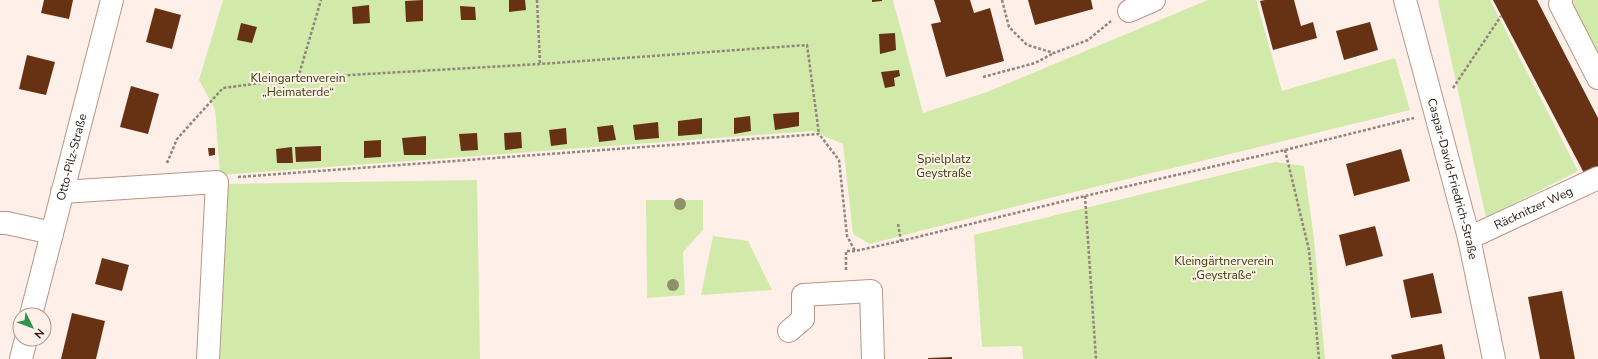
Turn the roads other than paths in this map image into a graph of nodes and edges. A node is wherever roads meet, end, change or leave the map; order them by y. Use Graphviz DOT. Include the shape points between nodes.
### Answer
graph roads {
  1 [pos="112,0"];
  2 [pos="1154,0"];
  3 [pos="1405,0"];
  4 [pos="1560,0"];
  5 [pos="1129,11"];
  6 [pos="1598,78"];
  7 [pos="1598,178"];
  8 [pos="62,192"];
  9 [pos="0,223"];
  10 [pos="52,233"];
  11 [pos="1469,238"];
  12 [pos="33,307"];
  13 [pos="789,331"];
  14 [pos="24,347"];
  15 [pos="21,359"];
  16 [pos="208,359"];
  17 [pos="873,359"];
  18 [pos="1494,359"];
  1 -- 8 [label="street, Otto-Pilz-Straße"];
  2 -- 5 [label="street"];
  3 -- 11 [label="street, Caspar-David-Friedrich-Straße"];
  4 -- 6 [label="street"];
  7 -- 11 [label="street, Räcknitzer Weg"];
  8 -- 10 [label="street, Otto-Pilz-Straße"];
  8 -- 16 [label="street" via="217,182"];
  9 -- 10 [label="street" via="7,222"];
  10 -- 12 [label="street, Otto-Pilz-Straße"];
  11 -- 18 [label="street, Caspar-David-Friedrich-Straße"];
  13 -- 17 [label="street" via="803,320 803,295 872,291"];
  14 -- 15 [label="street"];
}
